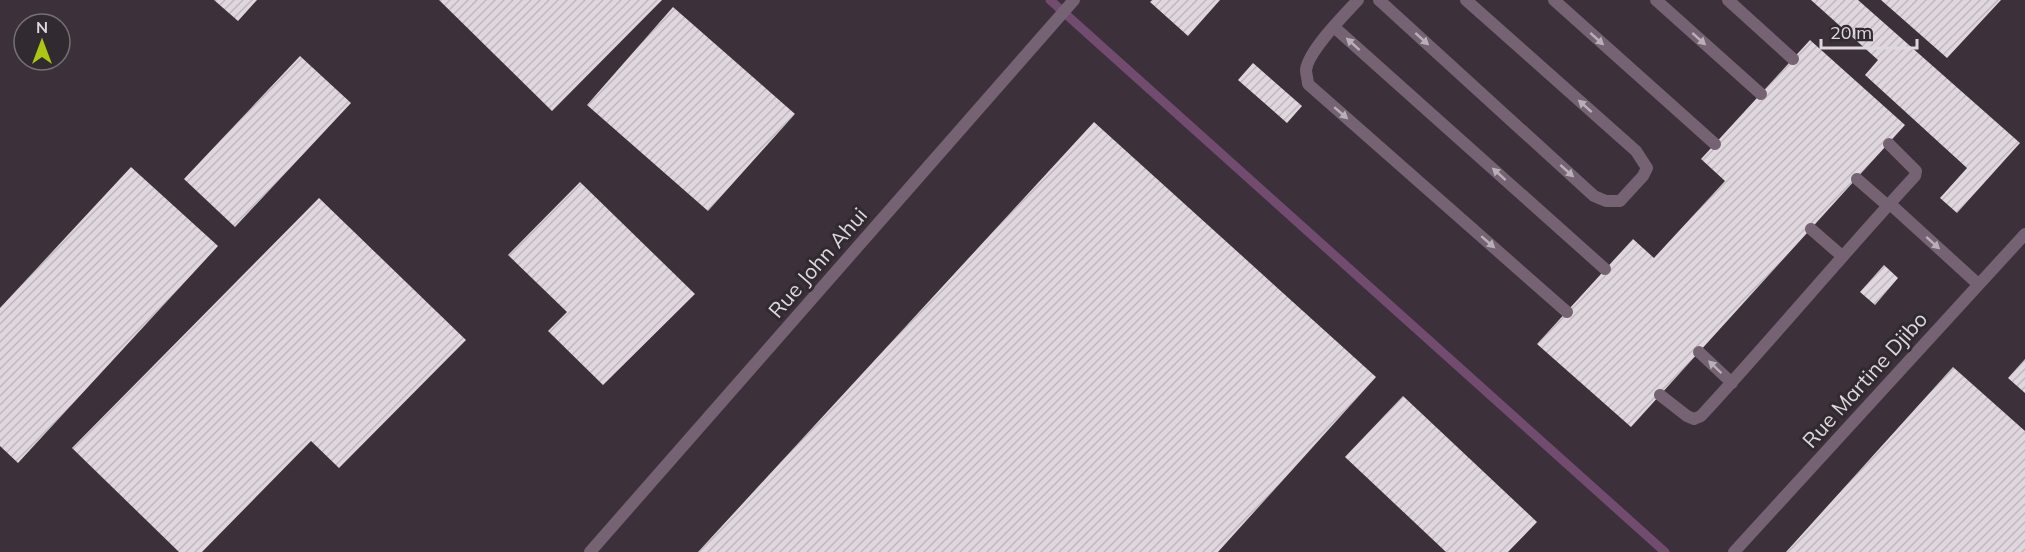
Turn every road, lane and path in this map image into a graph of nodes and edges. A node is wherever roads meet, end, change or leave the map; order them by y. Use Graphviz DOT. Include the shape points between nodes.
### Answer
graph roads {
  1 [pos="1074,0"];
  2 [pos="1358,0"];
  3 [pos="1379,0"];
  4 [pos="1466,0"];
  5 [pos="1554,0"];
  6 [pos="1656,0"];
  7 [pos="1728,0"];
  8 [pos="1334,27"];
  9 [pos="1793,59"];
  10 [pos="1761,94"];
  11 [pos="1715,144"];
  12 [pos="1889,144"];
  13 [pos="1857,179"];
  14 [pos="1889,204"];
  15 [pos="1811,229"];
  16 [pos="2025,234"];
  17 [pos="1842,256"];
  18 [pos="1605,269"];
  19 [pos="1978,284"];
  20 [pos="1567,312"];
  21 [pos="1699,352"];
  22 [pos="1732,383"];
  23 [pos="1660,395"];
  24 [pos="590,552"];
  25 [pos="1734,552"];
  1 -- 24 [label="street, Rue John Ahui"];
  2 -- 8 [label="street"];
  3 -- 4 [label="street, one-way" via="1594,196 1620,201 1647,168 1636,151"];
  5 -- 11 [label="street, one-way"];
  6 -- 10 [label="street, one-way"];
  7 -- 9 [label="street"];
  18 -- 8 [label="street, one-way"];
  8 -- 20 [label="street, one-way" via="1311,57 1306,70 1308,84"];
  12 -- 14 [label="street" via="1916,171"];
  13 -- 14 [label="street"];
  14 -- 17 [label="street"];
  14 -- 19 [label="street, one-way"];
  15 -- 17 [label="street"];
  16 -- 19 [label="street, Rue Martine Djibo"];
  17 -- 22 [label="street"];
  19 -- 25 [label="street, Rue Martine Djibo"];
  22 -- 21 [label="street, one-way"];
  22 -- 23 [label="street" via="1694,419"];
}
